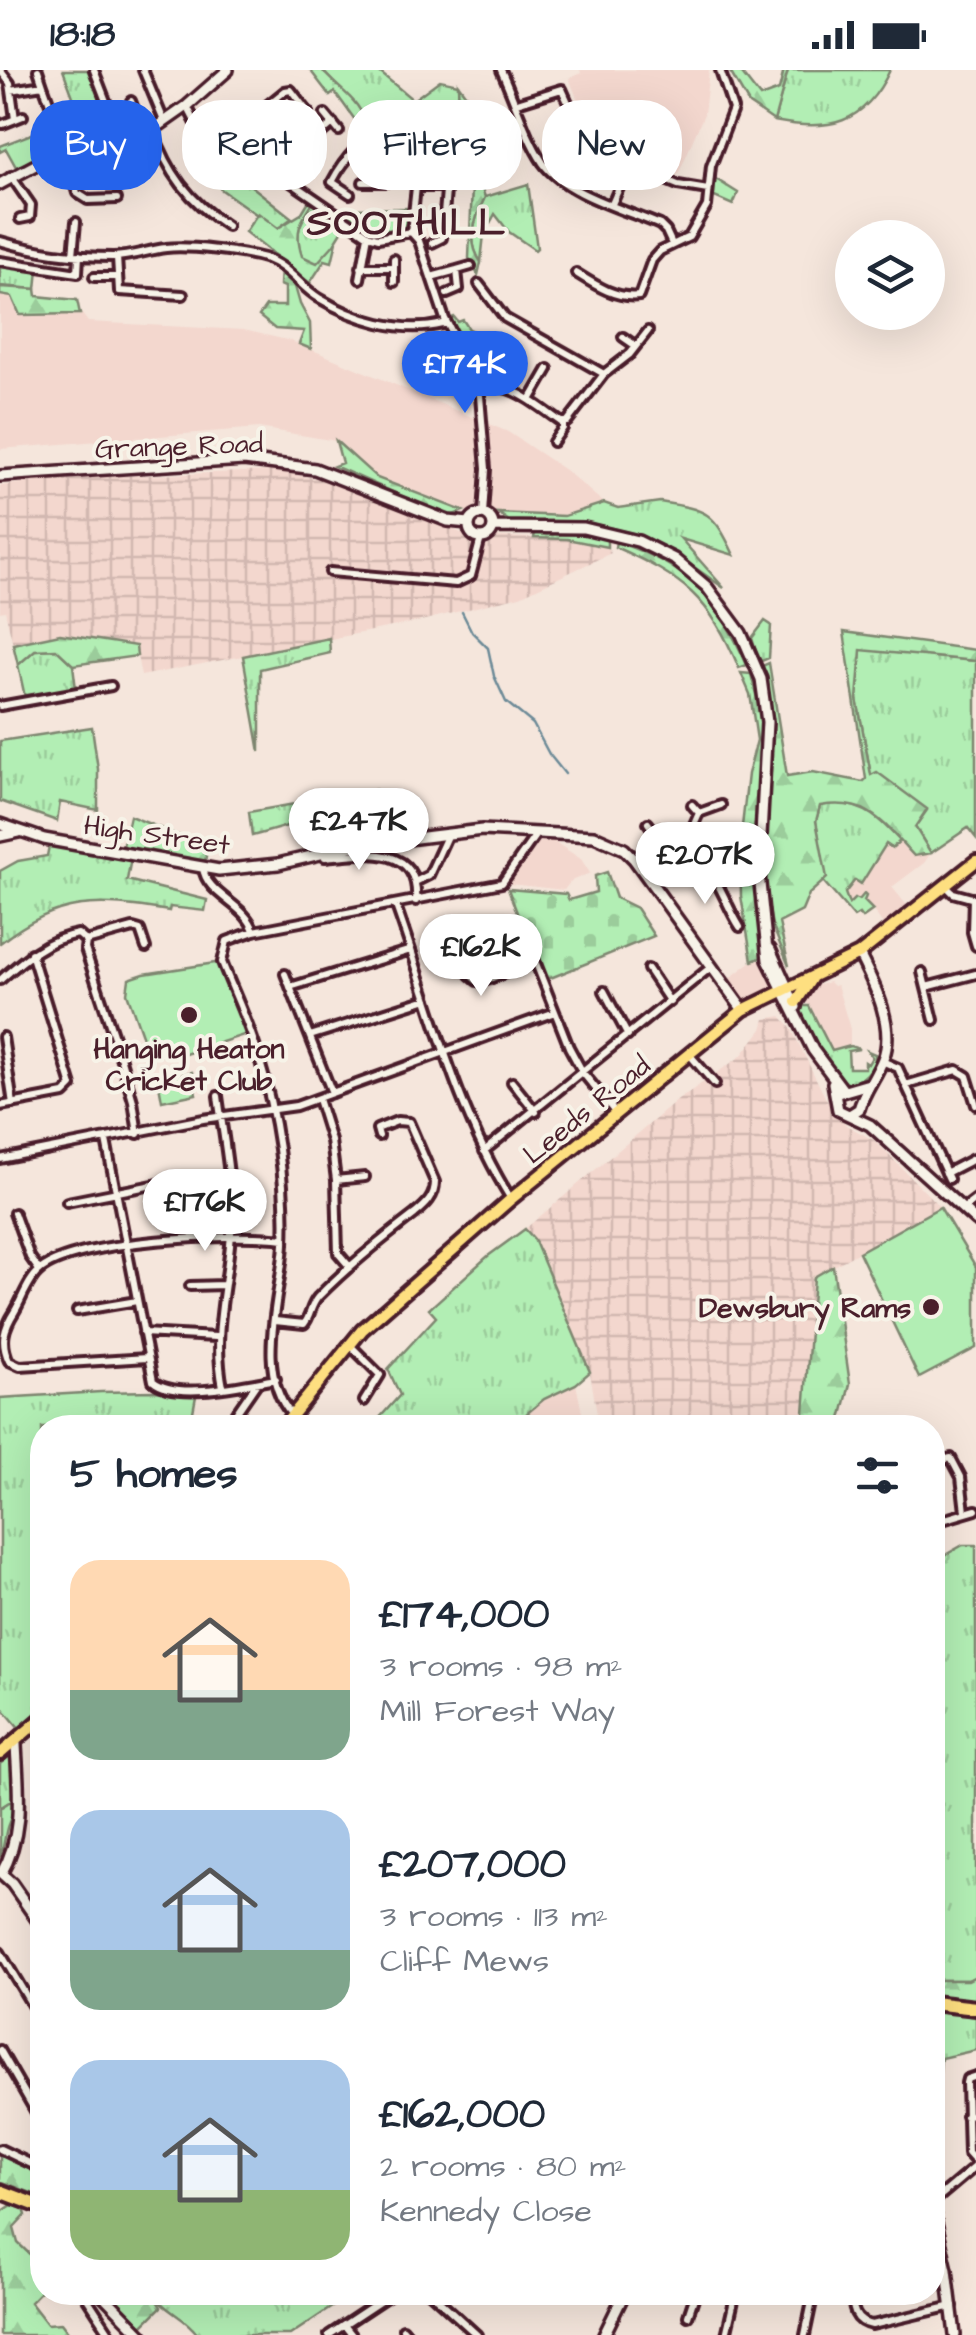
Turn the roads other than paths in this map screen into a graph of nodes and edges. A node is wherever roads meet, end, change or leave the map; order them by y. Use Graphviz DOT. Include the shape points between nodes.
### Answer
graph roads {
  1 [pos="0,70"];
  2 [pos="38,70"];
  3 [pos="94,70"];
  4 [pos="143,70"];
  5 [pos="228,70"];
  6 [pos="501,70"];
  7 [pos="720,70"];
  8 [pos="43,85"];
  9 [pos="11,90"];
  10 [pos="49,100"];
  11 [pos="105,100"];
  12 [pos="193,100"];
  13 [pos="274,100"];
  14 [pos="299,100"];
  15 [pos="516,100"];
  16 [pos="567,100"];
  17 [pos="522,101"];
  18 [pos="182,109"];
  19 [pos="327,115"];
  20 [pos="522,116"];
  21 [pos="164,122"];
  22 [pos="333,122"];
  23 [pos="3,124"];
  24 [pos="327,127"];
  25 [pos="338,130"];
  26 [pos="162,150"];
  27 [pos="347,158"];
  28 [pos="30,168"];
  29 [pos="12,176"];
  30 [pos="0,184"];
  31 [pos="682,186"];
  32 [pos="77,190"];
  33 [pos="302,190"];
  34 [pos="416,190"];
  35 [pos="447,190"];
  36 [pos="618,190"];
  37 [pos="708,190"];
  38 [pos="350,194"];
  39 [pos="116,199"];
  40 [pos="612,204"];
  41 [pos="20,220"];
  42 [pos="76,222"];
  43 [pos="228,226"];
  44 [pos="411,232"];
  45 [pos="368,235"];
  46 [pos="0,242"];
  47 [pos="432,243"];
  48 [pos="672,244"];
  49 [pos="76,255"];
  50 [pos="117,257"];
  51 [pos="0,261"];
  52 [pos="471,266"];
  53 [pos="362,267"];
  54 [pos="458,270"];
  55 [pos="576,272"];
  56 [pos="94,277"];
  57 [pos="116,277"];
  58 [pos="431,277"];
  59 [pos="360,280"];
  60 [pos="394,282"];
  61 [pos="479,284"];
  62 [pos="447,294"];
  63 [pos="183,295"];
  64 [pos="443,324"];
  65 [pos="648,331"];
  66 [pos="623,338"];
  67 [pos="636,346"];
  68 [pos="509,352"];
  69 [pos="548,369"];
  70 [pos="604,374"];
  71 [pos="491,384"];
  72 [pos="477,388"];
  73 [pos="530,400"];
  74 [pos="563,422"];
  75 [pos="552,442"];
  76 [pos="0,476"];
  77 [pos="483,514"];
  78 [pos="470,523"];
  79 [pos="493,526"];
  80 [pos="481,538"];
  81 [pos="330,572"];
  82 [pos="112,686"];
  83 [pos="0,706"];
  84 [pos="692,805"];
  85 [pos="722,805"];
  86 [pos="700,813"];
  87 [pos="648,823"];
  88 [pos="0,824"];
  89 [pos="19,832"];
  90 [pos="537,832"];
  91 [pos="448,835"];
  92 [pos="0,836"];
  93 [pos="669,852"];
  94 [pos="760,856"];
  95 [pos="976,858"];
  96 [pos="299,860"];
  97 [pos="705,865"];
  98 [pos="203,868"];
  99 [pos="415,882"];
  100 [pos="944,884"];
  101 [pos="975,898"];
  102 [pos="416,902"];
  103 [pos="396,906"];
  104 [pos="740,926"];
  105 [pos="522,928"];
  106 [pos="254,931"];
  107 [pos="86,941"];
  108 [pos="871,944"];
  109 [pos="976,946"];
  110 [pos="146,948"];
  111 [pos="464,948"];
  112 [pos="411,950"];
  113 [pos="31,953"];
  114 [pos="860,954"];
  115 [pos="534,961"];
  116 [pos="712,967"];
  117 [pos="866,967"];
  118 [pos="648,969"];
  119 [pos="922,972"];
  120 [pos="285,974"];
  121 [pos="976,974"];
  122 [pos="812,978"];
  123 [pos="0,980"];
  124 [pos="290,987"];
  125 [pos="784,988"];
  126 [pos="926,988"];
  127 [pos="604,991"];
  128 [pos="426,998"];
  129 [pos="670,1002"];
  130 [pos="796,1002"];
  131 [pos="743,1010"];
  132 [pos="555,1012"];
  133 [pos="796,1015"];
  134 [pos="934,1020"];
  135 [pos="3,1036"];
  136 [pos="310,1036"];
  137 [pos="628,1036"];
  138 [pos="444,1050"];
  139 [pos="689,1054"];
  140 [pos="882,1061"];
  141 [pos="583,1073"];
  142 [pos="973,1081"];
  143 [pos="512,1082"];
  144 [pos="715,1084"];
  145 [pos="868,1084"];
  146 [pos="906,1086"];
  147 [pos="332,1092"];
  148 [pos="844,1092"];
  149 [pos="218,1096"];
  150 [pos="318,1099"];
  151 [pos="13,1104"];
  152 [pos="976,1105"];
  153 [pos="0,1106"];
  154 [pos="857,1108"];
  155 [pos="270,1110"];
  156 [pos="536,1112"];
  157 [pos="616,1114"];
  158 [pos="220,1116"];
  159 [pos="138,1134"];
  160 [pos="379,1136"];
  161 [pos="106,1140"];
  162 [pos="484,1152"];
  163 [pos="0,1159"];
  164 [pos="976,1164"];
  165 [pos="365,1177"];
  166 [pos="336,1180"];
  167 [pos="168,1182"];
  168 [pos="117,1193"];
  169 [pos="511,1199"];
  170 [pos="976,1199"];
  171 [pos="68,1202"];
  172 [pos="964,1208"];
  173 [pos="14,1212"];
  174 [pos="976,1221"];
  175 [pos="231,1235"];
  176 [pos="284,1239"];
  177 [pos="126,1246"];
  178 [pos="350,1267"];
  179 [pos="39,1270"];
  180 [pos="224,1285"];
  181 [pos="190,1286"];
  182 [pos="137,1301"];
  183 [pos="77,1311"];
  184 [pos="276,1321"];
  185 [pos="2,1326"];
  186 [pos="143,1334"];
  187 [pos="216,1337"];
  188 [pos="350,1345"];
  189 [pos="147,1358"];
  190 [pos="276,1380"];
  191 [pos="258,1382"];
  192 [pos="224,1388"];
  193 [pos="364,1401"];
  194 [pos="292,1414"];
  195 [pos="235,1415"];
  196 [pos="946,1445"];
  197 [pos="951,1458"];
  198 [pos="945,1459"];
  199 [pos="976,1510"];
  200 [pos="965,1512"];
  201 [pos="945,1519"];
  202 [pos="30,1730"];
  203 [pos="16,1744"];
  204 [pos="0,1754"];
  205 [pos="0,1875"];
  206 [pos="30,1910"];
  207 [pos="0,1952"];
  208 [pos="30,2002"];
  209 [pos="945,2004"];
  210 [pos="976,2008"];
  211 [pos="0,2050"];
  212 [pos="976,2076"];
  213 [pos="30,2102"];
  214 [pos="976,2109"];
  215 [pos="966,2116"];
  216 [pos="0,2149"];
  217 [pos="30,2163"];
  218 [pos="976,2164"];
  219 [pos="0,2191"];
  220 [pos="945,2192"];
  221 [pos="30,2203"];
  222 [pos="945,2275"];
  223 [pos="91,2305"];
  224 [pos="113,2305"];
  225 [pos="374,2305"];
  226 [pos="444,2305"];
  227 [pos="619,2305"];
  228 [pos="692,2305"];
  229 [pos="733,2305"];
  230 [pos="811,2305"];
  231 [pos="852,2305"];
  232 [pos="953,2306"];
  233 [pos="688,2316"];
  234 [pos="344,2325"];
  235 [pos="111,2335"];
  236 [pos="142,2335"];
  237 [pos="329,2335"];
  238 [pos="352,2335"];
  239 [pos="476,2335"];
  240 [pos="604,2335"];
  241 [pos="726,2335"];
  242 [pos="805,2335"];
  243 [pos="955,2335"];
  1 -- 9 [label="street"];
  2 -- 8 [label="street"];
  3 -- 11 [label="street"];
  4 -- 21 [label="street"];
  5 -- 12 [label="main road"];
  6 -- 15 [label="street"];
  7 -- 37 [label="street" via="732,109"];
  8 -- 9 [label="street"];
  8 -- 10 [label="street"];
  9 -- 23 [label="street" via="19,117"];
  13 -- 14 [label="street" via="291,90"];
  16 -- 17 [label="street" via="562,89"];
  18 -- 21 [label="main road"];
  19 -- 22 [label="street"];
  20 -- 40 [label="street" via="550,171"];
  22 -- 24 [label="street"];
  22 -- 25 [label="street"];
  26 -- 43 [label="street" via="174,178 201,209"];
  27 -- 38 [label="street" via="332,182"];
  28 -- 29 [label="main road"];
  29 -- 30 [label="main road"];
  29 -- 41 [label="street" via="30,205 30,216"];
  31 -- 37 [label="street"];
  32 -- 39 [label="street" via="88,200"];
  33 -- 45 [label="street"];
  34 -- 44 [label="street"];
  35 -- 47 [label="street" via="442,238"];
  36 -- 40 [label="street"];
  37 -- 48 [label="street" via="694,232"];
  40 -- 48 [label="street" via="660,225"];
  42 -- 49 [label="street"];
  44 -- 45 [label="street"];
  44 -- 58 [label="street"];
  45 -- 53 [label="street"];
  46 -- 49 [label="street"];
  48 -- 55 [label="street" via="652,260 643,290 633,298"];
  49 -- 50 [label="street"];
  49 -- 51 [label="street" via="78,273"];
  50 -- 57 [label="street"];
  50 -- 64 [label="street" via="177,247 260,257 283,266 318,298 363,317 398,328"];
  52 -- 54 [label="street"];
  53 -- 59 [label="street"];
  53 -- 60 [label="street" via="394,263"];
  54 -- 58 [label="street"];
  54 -- 62 [label="street" via="459,289"];
  56 -- 57 [label="street"];
  57 -- 63 [label="street" via="119,292"];
  58 -- 72 [label="street"];
  61 -- 70 [label="street" via="505,318"];
  65 -- 67 [label="street"];
  66 -- 67 [label="street"];
  67 -- 70 [label="street"];
  68 -- 71 [label="street"];
  69 -- 73 [label="street"];
  70 -- 74 [label="street"];
  71 -- 72 [label="street"];
  71 -- 73 [label="street"];
  72 -- 77 [label="street" via="485,431"];
  73 -- 74 [label="street"];
  74 -- 75 [label="street"];
  76 -- 78 [label="main road, Grange Road" via="244,460 315,469"];
  77 -- 78 [label="main road"];
  77 -- 79 [label="main road"];
  78 -- 80 [label="main road"];
  79 -- 80 [label="main road"];
  79 -- 94 [label="main road" via="584,528 638,541 707,587 742,633 760,679 767,722"];
  80 -- 81 [label="street" via="471,576 456,583"];
  82 -- 83 [label="street"];
  84 -- 86 [label="street"];
  85 -- 86 [label="street"];
  86 -- 93 [label="street" via="688,838"];
  87 -- 93 [label="street"];
  88 -- 89 [label="main road, High Street"];
  89 -- 92 [label="main road"];
  89 -- 98 [label="main road, High Street"];
  90 -- 91 [label="main road, High Street"];
  90 -- 102 [label="street" via="502,883"];
  90 -- 116 [label="main road, High Street" via="594,836 624,850"];
  91 -- 96 [label="main road, High Street" via="358,845"];
  91 -- 99 [label="street" via="429,875"];
  93 -- 97 [label="street" via="685,865"];
  94 -- 97 [label="street" via="725,856"];
  94 -- 125 [label="main road" via="768,960"];
  95 -- 100 [label="main road, Leeds Road"];
  96 -- 98 [label="main road, High Street"];
  96 -- 99 [label="street" via="385,854 403,862"];
  97 -- 104 [label="street"];
  98 -- 106 [label="street" via="209,884 244,913"];
  99 -- 102 [label="street"];
  100 -- 101 [label="street"];
  100 -- 108 [label="main road, Leeds Road"];
  101 -- 109 [label="street"];
  102 -- 103 [label="street"];
  103 -- 106 [label="street"];
  103 -- 112 [label="street"];
  105 -- 115 [label="street"];
  106 -- 155 [label="street" via="227,941 222,962 258,1054"];
  107 -- 110 [label="street" via="134,928"];
  107 -- 113 [label="street" via="68,936"];
  107 -- 159 [label="street"];
  108 -- 114 [label="main road, Leeds Road"];
  108 -- 117 [label="main road"];
  111 -- 115 [label="street" via="477,981"];
  112 -- 124 [label="street"];
  112 -- 128 [label="street"];
  113 -- 123 [label="street"];
  113 -- 151 [label="street" via="72,1086 64,1094"];
  114 -- 117 [label="main road"];
  114 -- 122 [label="main road, Leeds Road"];
  115 -- 132 [label="street"];
  116 -- 129 [label="street"];
  116 -- 131 [label="main road, High Street"];
  117 -- 140 [label="main road" via="886,1027"];
  118 -- 129 [label="street"];
  119 -- 126 [label="street"];
  120 -- 124 [label="street"];
  121 -- 126 [label="street"];
  122 -- 125 [label="main road, Leeds Road"];
  122 -- 130 [label="main road"];
  124 -- 136 [label="street"];
  125 -- 130 [label="main road"];
  125 -- 131 [label="main road, Leeds Road"];
  125 -- 133 [label="main road"];
  126 -- 134 [label="street"];
  127 -- 137 [label="street"];
  128 -- 136 [label="street"];
  128 -- 138 [label="street"];
  129 -- 137 [label="street"];
  130 -- 133 [label="main road"];
  131 -- 139 [label="main road, Leeds Road"];
  132 -- 138 [label="street"];
  132 -- 141 [label="street"];
  133 -- 148 [label="main road"];
  135 -- 151 [label="street"];
  136 -- 147 [label="street"];
  137 -- 141 [label="street"];
  138 -- 147 [label="street"];
  138 -- 162 [label="street"];
  139 -- 144 [label="street"];
  139 -- 157 [label="main road, Leeds Road"];
  140 -- 145 [label="main road"];
  140 -- 146 [label="street" via="898,1068"];
  141 -- 156 [label="street"];
  141 -- 157 [label="street"];
  142 -- 146 [label="street" via="954,1070"];
  142 -- 152 [label="street"];
  143 -- 156 [label="street"];
  145 -- 148 [label="main road"];
  145 -- 154 [label="main road"];
  146 -- 164 [label="street" via="948,1176 973,1159"];
  147 -- 150 [label="street"];
  148 -- 154 [label="main road"];
  148 -- 154 [label="main road" via="838,1110"];
  149 -- 158 [label="street"];
  150 -- 155 [label="street"];
  150 -- 166 [label="street"];
  151 -- 153 [label="street"];
  154 -- 172 [label="main road"];
  155 -- 158 [label="street"];
  155 -- 176 [label="street"];
  156 -- 162 [label="street"];
  157 -- 169 [label="main road, Leeds Road"];
  158 -- 159 [label="street"];
  158 -- 175 [label="street"];
  159 -- 161 [label="street"];
  160 -- 178 [label="street" via="377,1129 409,1122 435,1192"];
  161 -- 163 [label="street"];
  161 -- 168 [label="street"];
  162 -- 169 [label="street"];
  165 -- 166 [label="street"];
  166 -- 178 [label="street" via="338,1253"];
  167 -- 168 [label="street"];
  168 -- 171 [label="street"];
  168 -- 177 [label="street"];
  169 -- 188 [label="main road, Leeds Road"];
  170 -- 172 [label="street"];
  172 -- 174 [label="main road"];
  173 -- 179 [label="street"];
  175 -- 176 [label="street"];
  175 -- 177 [label="street"];
  175 -- 180 [label="street"];
  176 -- 184 [label="street"];
  177 -- 179 [label="street"];
  177 -- 182 [label="street"];
  178 -- 184 [label="street" via="314,1301 304,1324"];
  179 -- 185 [label="street"];
  180 -- 181 [label="street"];
  180 -- 187 [label="street"];
  182 -- 183 [label="street"];
  182 -- 186 [label="street"];
  184 -- 190 [label="street"];
  185 -- 189 [label="street" via="4,1352 20,1366"];
  186 -- 187 [label="street"];
  186 -- 189 [label="street"];
  187 -- 192 [label="street"];
  188 -- 193 [label="street" via="380,1376"];
  188 -- 194 [label="main road, Leeds Road"];
  189 -- 192 [label="street" via="160,1387"];
  190 -- 191 [label="street"];
  190 -- 194 [label="street"];
  191 -- 192 [label="street"];
  191 -- 195 [label="street"];
  196 -- 197 [label="street"];
  197 -- 198 [label="street"];
  197 -- 200 [label="street"];
  199 -- 200 [label="street"];
  200 -- 201 [label="street"];
  202 -- 203 [label="main road"];
  203 -- 204 [label="main road"];
  203 -- 205 [label="main road" via="20,1804"];
  205 -- 206 [label="main road"];
  207 -- 208 [label="street"];
  209 -- 210 [label="highway"];
  211 -- 213 [label="street"];
  212 -- 215 [label="street" via="967,2079"];
  214 -- 215 [label="street"];
  215 -- 218 [label="street" via="968,2153"];
  216 -- 217 [label="street"];
  218 -- 220 [label="street"];
  219 -- 221 [label="highway"];
  222 -- 232 [label="main road"];
  223 -- 235 [label="street"];
  224 -- 236 [label="main road"];
  225 -- 234 [label="street"];
  226 -- 239 [label="street"];
  227 -- 240 [label="main road"];
  228 -- 233 [label="street"];
  229 -- 241 [label="street"];
  230 -- 242 [label="street"];
  231 -- 232 [label="street" via="872,2325"];
  232 -- 243 [label="main road"];
  234 -- 237 [label="street"];
  234 -- 238 [label="street"];
}
